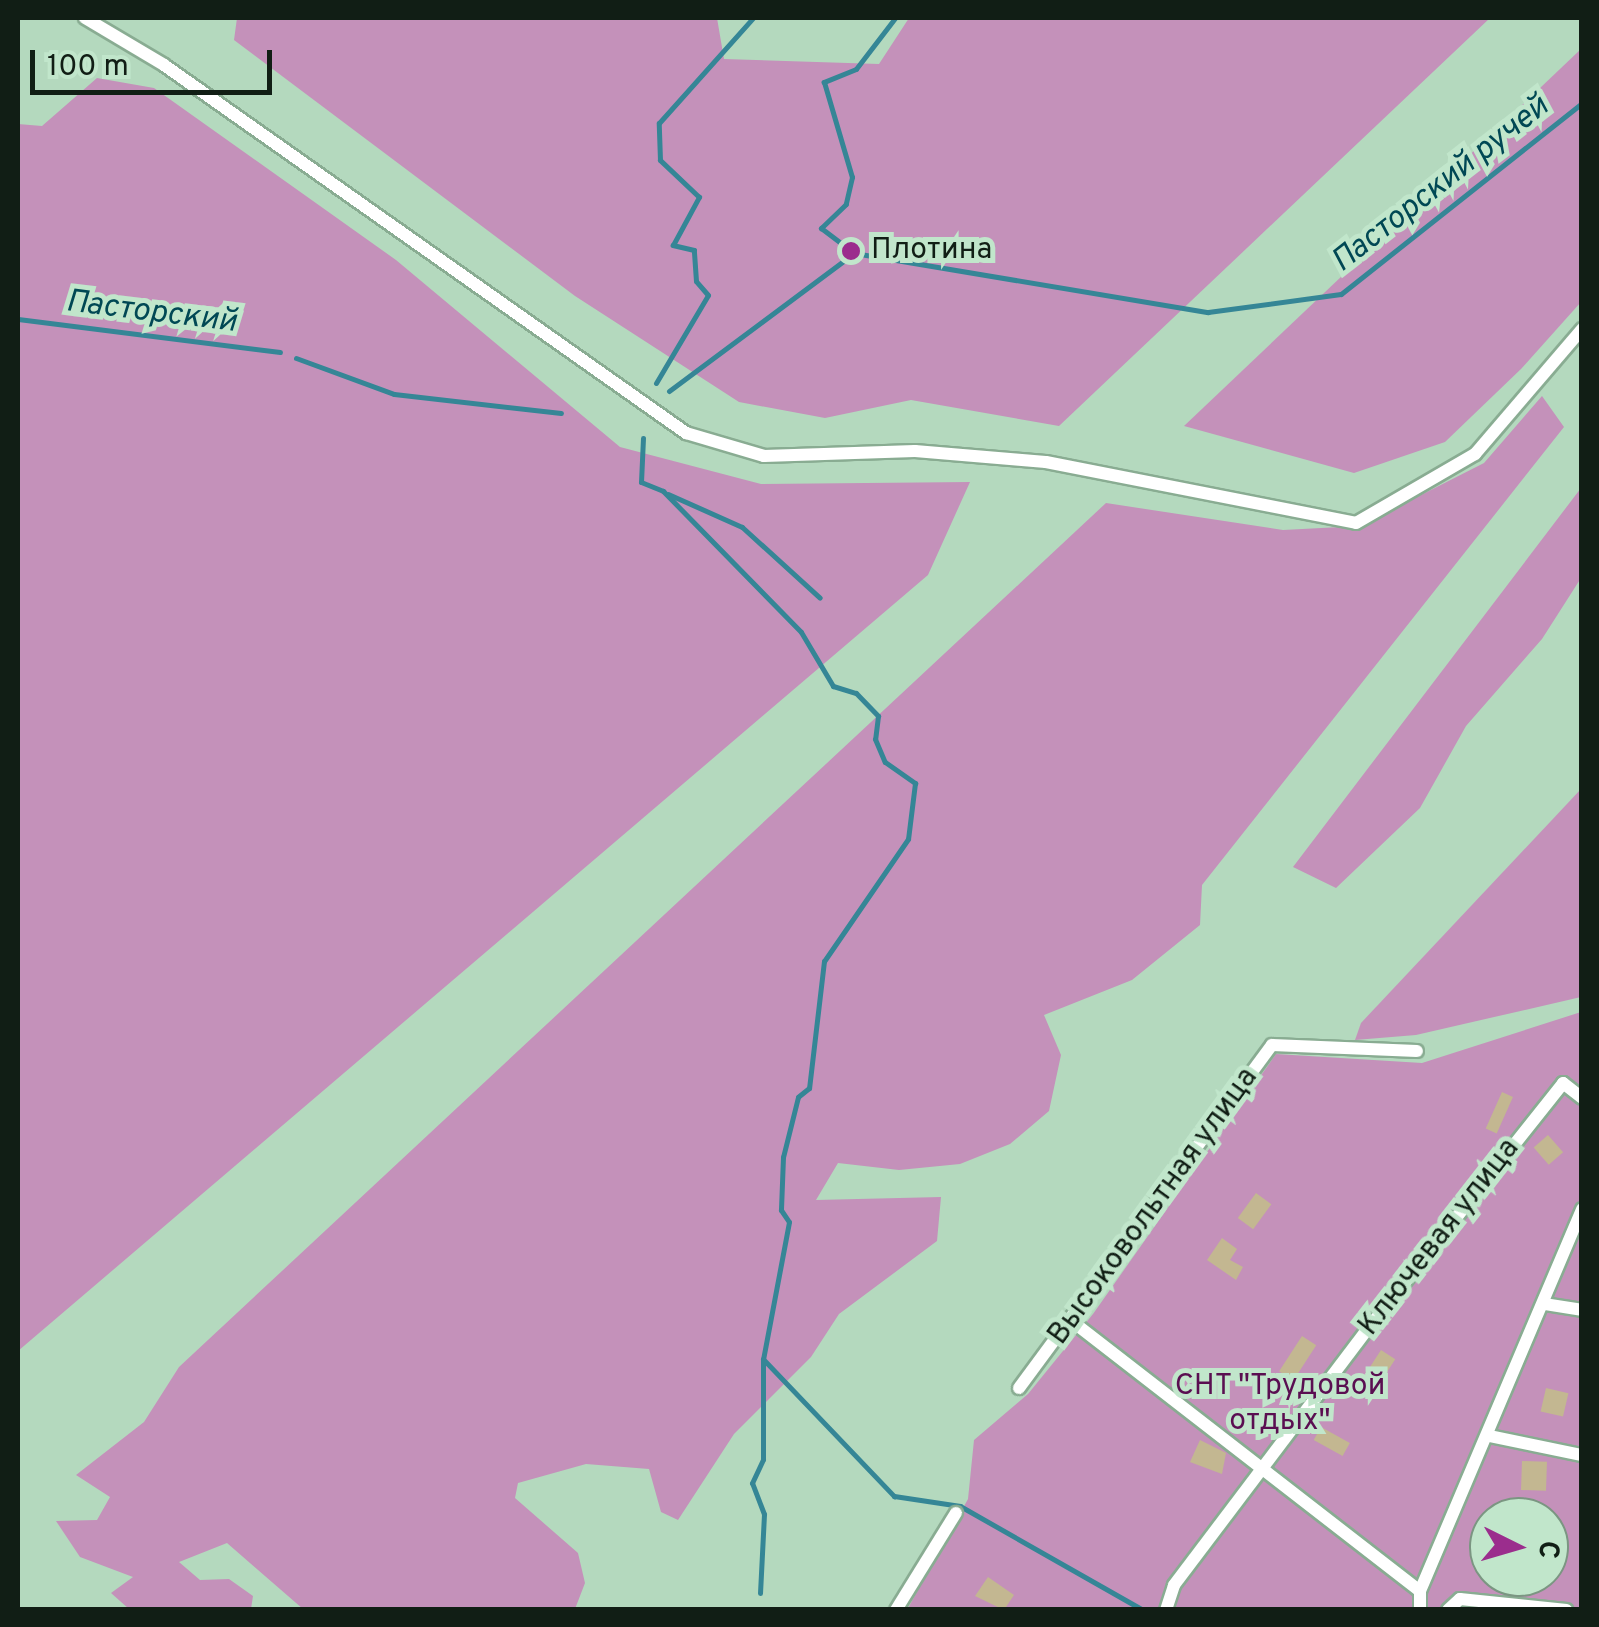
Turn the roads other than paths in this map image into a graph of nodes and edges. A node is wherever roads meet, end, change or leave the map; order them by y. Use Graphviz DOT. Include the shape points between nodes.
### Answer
graph roads {
  1 [pos="85,18"];
  2 [pos="1582,329"];
  3 [pos="1418,1050"];
  4 [pos="1582,1098"];
  5 [pos="1582,1209"];
  6 [pos="1546,1304"];
  7 [pos="1582,1310"];
  8 [pos="1073,1322"];
  9 [pos="1019,1388"];
  10 [pos="1490,1436"];
  11 [pos="1582,1455"];
  12 [pos="1263,1468"];
  13 [pos="956,1513"];
  14 [pos="1420,1592"];
  15 [pos="896,1610"];
  16 [pos="1166,1610"];
  17 [pos="1420,1610"];
  18 [pos="1448,1610"];
  19 [pos="1566,1610"];
  1 -- 2 [label="street" via="686,433 764,456 915,451 1046,462 1356,522 1475,454"];
  3 -- 8 [label="street, Высоковольтная улица" via="1272,1045"];
  4 -- 12 [label="street, Ключевая улица" via="1563,1083"];
  5 -- 6 [label="street"];
  6 -- 7 [label="street"];
  6 -- 10 [label="street"];
  8 -- 9 [label="street, Высоковольтная улица"];
  8 -- 12 [label="street"];
  10 -- 11 [label="street"];
  10 -- 14 [label="street"];
  12 -- 14 [label="street"];
  12 -- 16 [label="street, Ключевая улица" via="1174,1586"];
  13 -- 15 [label="street"];
  14 -- 17 [label="street"];
  18 -- 19 [label="street" via="1460,1599"];
}
